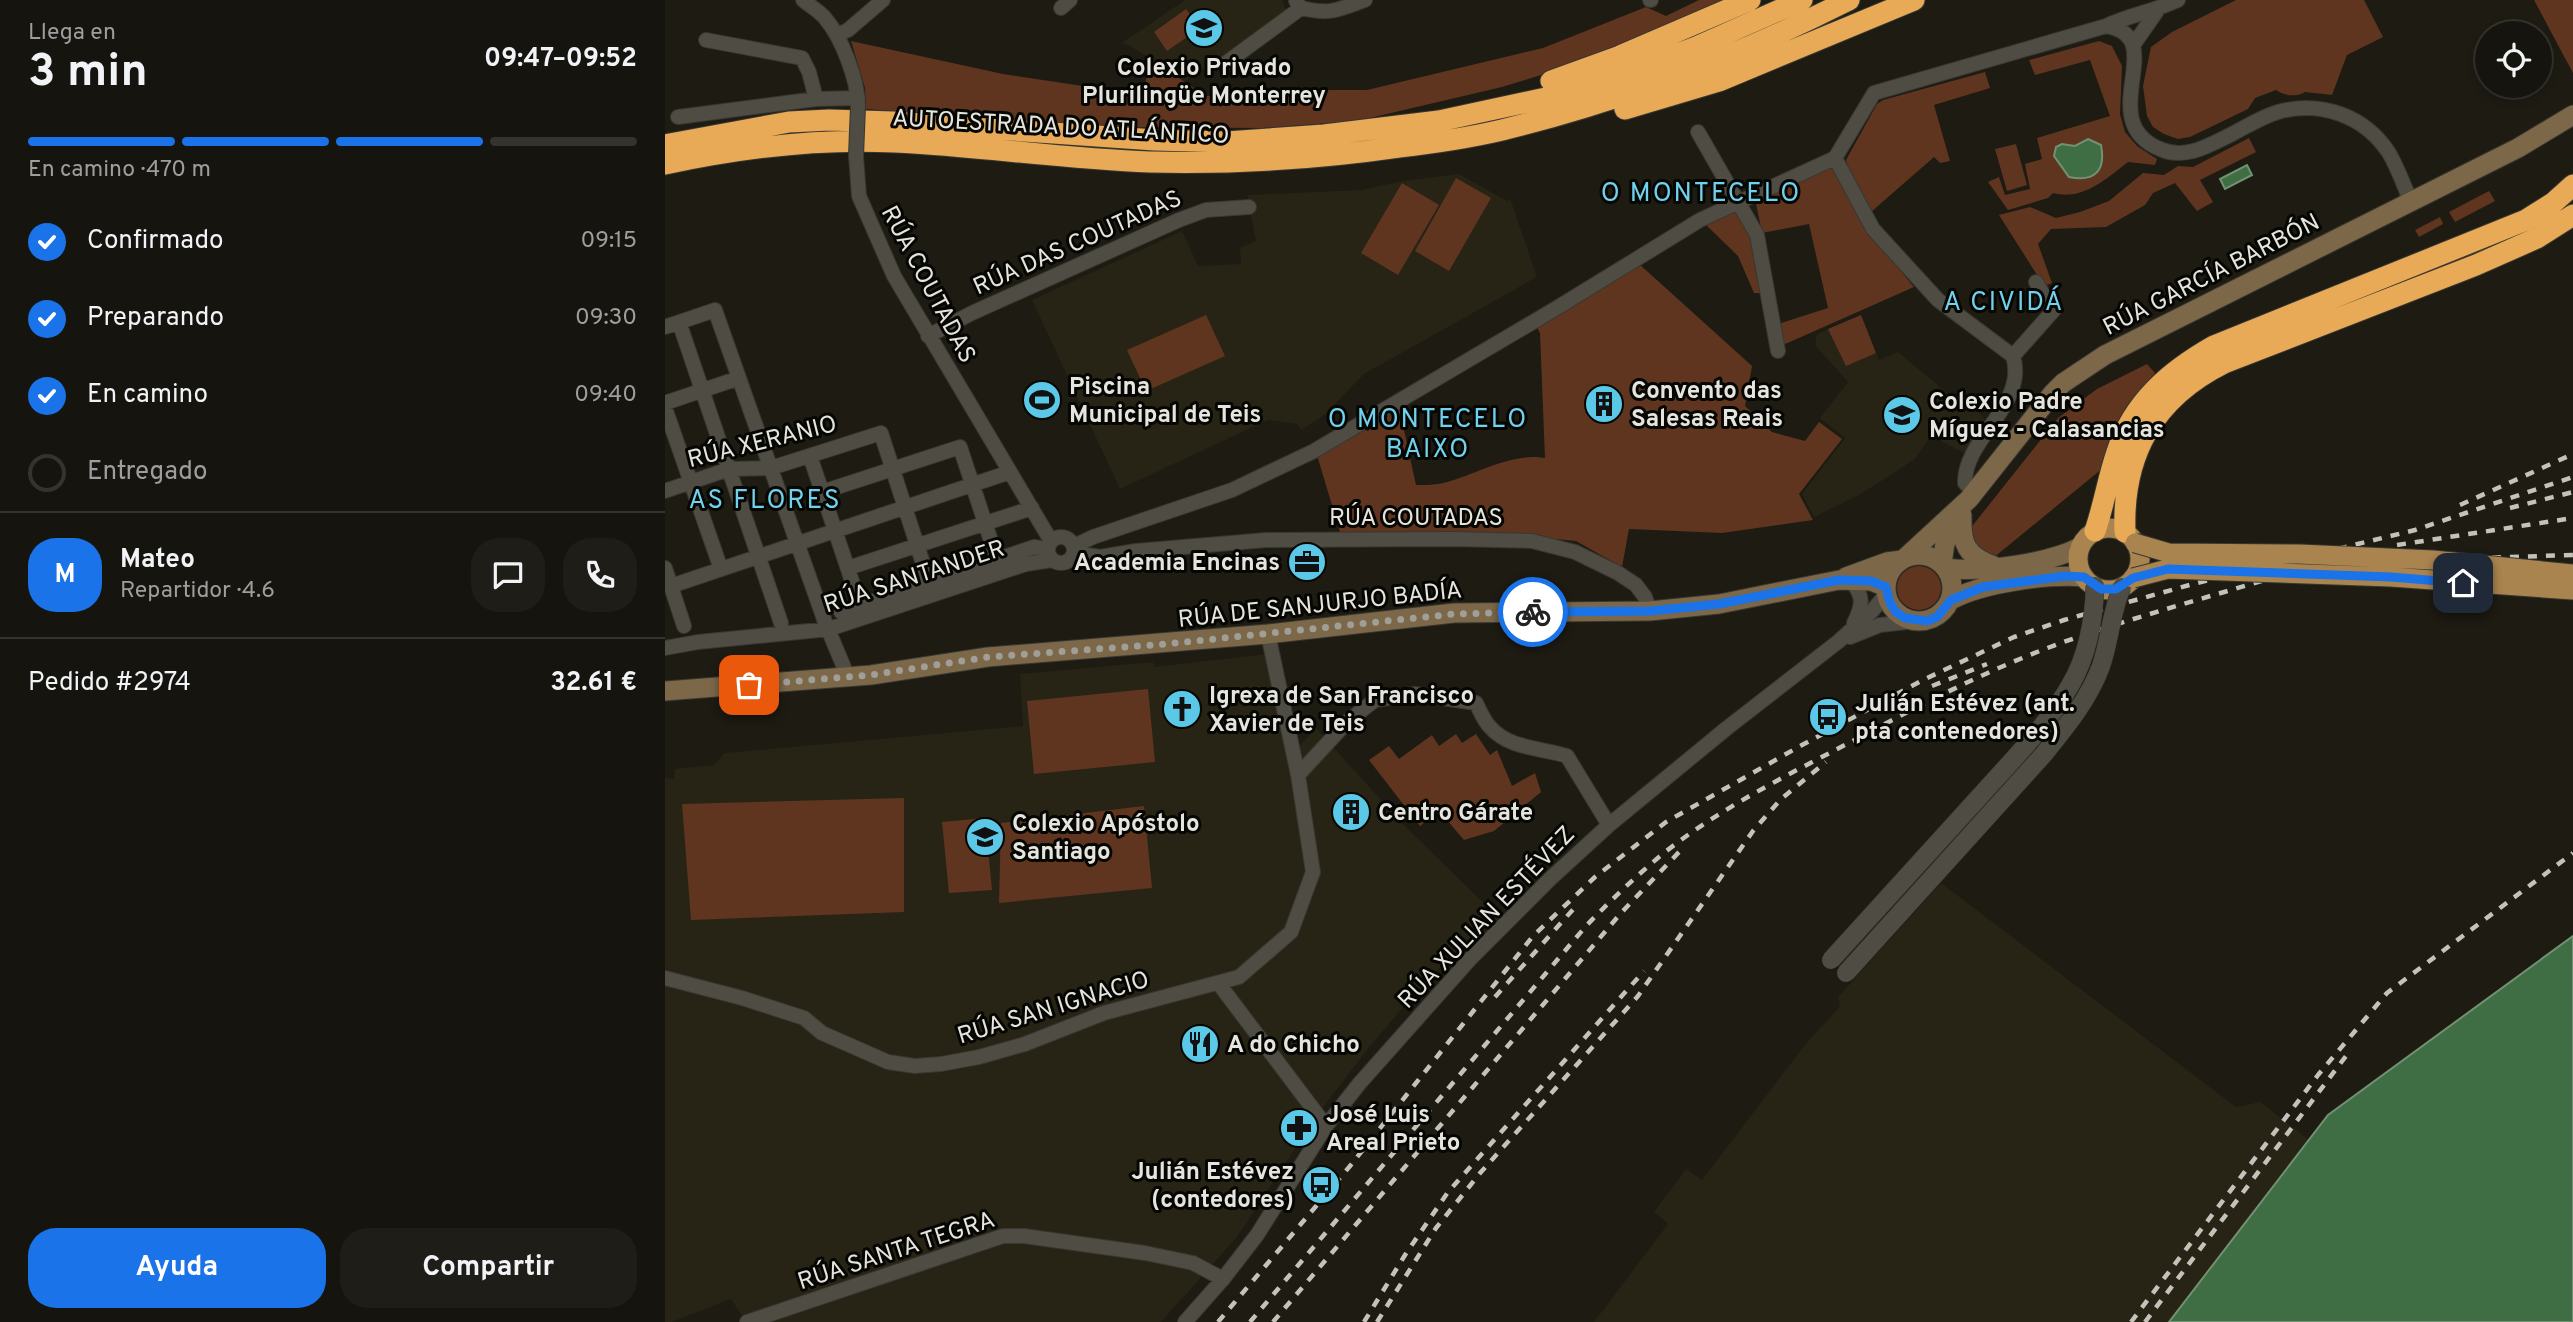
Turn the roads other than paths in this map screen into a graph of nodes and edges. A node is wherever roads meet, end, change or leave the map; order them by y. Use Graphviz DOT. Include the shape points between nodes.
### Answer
graph roads {
  1 [pos="803,0"];
  2 [pos="883,0"];
  3 [pos="1365,0"];
  4 [pos="1750,0"];
  5 [pos="1802,0"];
  6 [pos="1849,0"];
  7 [pos="1886,0"];
  8 [pos="1914,0"];
  9 [pos="2178,0"];
  10 [pos="1298,4"];
  11 [pos="2158,10"];
  12 [pos="2143,15"];
  13 [pos="2106,26"];
  14 [pos="837,35"];
  15 [pos="1828,36"];
  16 [pos="2131,39"];
  17 [pos="706,40"];
  18 [pos="1226,63"];
  19 [pos="816,99"];
  20 [pos="857,102"];
  21 [pos="1510,106"];
  22 [pos="2573,115"];
  23 [pos="678,117"];
  24 [pos="2573,128"];
  25 [pos="1500,131"];
  26 [pos="1698,132"];
  27 [pos="665,145"];
  28 [pos="2518,148"];
  29 [pos="1835,158"];
  30 [pos="665,164"];
  31 [pos="2573,185"];
  32 [pos="1740,201"];
  33 [pos="2411,202"];
  34 [pos="1249,206"];
  35 [pos="2570,218"];
  36 [pos="2036,282"];
  37 [pos="680,322"];
  38 [pos="665,327"];
  39 [pos="928,336"];
  40 [pos="1778,351"];
  41 [pos="2013,356"];
  42 [pos="739,378"];
  43 [pos="703,390"];
  44 [pos="665,405"];
  45 [pos="810,456"];
  46 [pos="771,468"];
  47 [pos="729,469"];
  48 [pos="892,469"];
  49 [pos="1010,472"];
  50 [pos="691,482"];
  51 [pos="972,485"];
  52 [pos="665,491"];
  53 [pos="822,492"];
  54 [pos="1968,502"];
  55 [pos="904,507"];
  56 [pos="1032,508"];
  57 [pos="985,524"];
  58 [pos="835,531"];
  59 [pos="2130,537"];
  60 [pos="2087,539"];
  61 [pos="799,543"];
  62 [pos="916,546"];
  63 [pos="1074,548"];
  64 [pos="1050,550"];
  65 [pos="758,556"];
  66 [pos="997,559"];
  67 [pos="1903,559"];
  68 [pos="1944,566"];
  69 [pos="1995,566"];
  70 [pos="665,568"];
  71 [pos="848,568"];
  72 [pos="721,569"];
  73 [pos="2573,574"];
  74 [pos="1845,580"];
  75 [pos="929,582"];
  76 [pos="2089,582"];
  77 [pos="2128,582"];
  78 [pos="671,586"];
  79 [pos="1886,590"];
  80 [pos="2573,590"];
  81 [pos="1951,600"];
  82 [pos="860,605"];
  83 [pos="1650,611"];
  84 [pos="841,612"];
  85 [pos="1916,621"];
  86 [pos="781,623"];
  87 [pos="684,626"];
  88 [pos="829,629"];
  89 [pos="1850,630"];
  90 [pos="1268,634"];
  91 [pos="1839,641"];
  92 [pos="665,648"];
  93 [pos="848,677"];
  94 [pos="665,691"];
  95 [pos="1298,775"];
  96 [pos="1609,825"];
  97 [pos="1831,960"];
  98 [pos="1846,973"];
  99 [pos="665,978"];
  100 [pos="1219,984"];
  101 [pos="1326,1126"];
  102 [pos="1223,1279"];
  103 [pos="747,1322"];
  104 [pos="1185,1322"];
  1 -- 14 [label="street, RÚA COUTADAS"];
  2 -- 14 [label="street"];
  3 -- 10 [label="street" via="1331,12"];
  4 -- 21 [label="highway" via="1620,57 1537,86"];
  5 -- 21 [label="highway, AUTOESTRADA DO ATLÁNTICO" via="1627,73"];
  6 -- 25 [label="highway, AUTOESTRADA DO ATLÁNTICO" via="1800,25 1636,92"];
  7 -- 15 [label="highway"];
  8 -- 15 [label="highway"];
  9 -- 11 [label="street"];
  10 -- 18 [label="street"];
  11 -- 12 [label="street"];
  11 -- 16 [label="street"];
  12 -- 13 [label="street"];
  12 -- 16 [label="street"];
  13 -- 16 [label="street"];
  13 -- 29 [label="street" via="1874,93"];
  14 -- 20 [label="street, RÚA COUTADAS"];
  15 -- 25 [label="highway" via="1719,81 1636,106 1563,125"];
  16 -- 33 [label="street" via="2135,61 2129,108 2136,129 2153,146 2187,153 2275,113 2323,108 2347,116 2375,135 2391,156"];
  17 -- 19 [label="street" via="801,58"];
  19 -- 20 [label="street"];
  19 -- 23 [label="street"];
  20 -- 39 [label="street, RÚA COUTADAS, bridge" via="857,187 863,207"];
  21 -- 27 [label="highway, AUTOESTRADA DO ATLÁNTICO" via="1439,121 1227,142 829,120 789,122"];
  22 -- 28 [label="main road, RÚA GARCÍA BARBÓN"];
  24 -- 28 [label="main road, RÚA GARCÍA BARBÓN"];
  25 -- 30 [label="highway, AUTOESTRADA DO ATLÁNTICO" via="1325,158 1229,162 1147,162 893,142 831,142"];
  26 -- 32 [label="street"];
  28 -- 33 [label="main road, RÚA GARCÍA BARBÓN"];
  29 -- 32 [label="street"];
  29 -- 41 [label="street" via="1873,229 1938,300"];
  31 -- 60 [label="highway" via="2526,220 2214,345 2172,372 2151,392 2126,430 2106,500"];
  32 -- 40 [label="street" via="1757,235"];
  32 -- 63 [label="street" via="1700,220 1314,451 1232,490 1093,537"];
  33 -- 54 [label="main road, RÚA GARCÍA BARBÓN" via="2083,369 2043,405"];
  34 -- 39 [label="street, RÚA DAS COUTADAS" via="1206,210 1179,220"];
  35 -- 59 [label="highway" via="2476,265 2203,373 2166,404 2142,440 2124,503"];
  36 -- 41 [label="street" via="2053,310"];
  37 -- 38 [label="street"];
  37 -- 42 [label="street" via="715,310"];
  37 -- 43 [label="street"];
  39 -- 49 [label="street, RÚA COUTADAS"];
  41 -- 54 [label="street" via="2015,376 2008,396 1967,464"];
  42 -- 43 [label="street"];
  42 -- 46 [label="street"];
  43 -- 44 [label="street"];
  43 -- 47 [label="street"];
  44 -- 50 [label="street"];
  45 -- 46 [label="street, RÚA XERANIO"];
  45 -- 48 [label="street, RÚA XERANIO" via="881,433"];
  45 -- 53 [label="street"];
  46 -- 47 [label="street, RÚA XERANIO"];
  46 -- 61 [label="street"];
  47 -- 50 [label="street, RÚA XERANIO"];
  47 -- 65 [label="street"];
  48 -- 51 [label="street" via="960,447"];
  48 -- 53 [label="street"];
  48 -- 55 [label="street, RÚA XERANIO"];
  49 -- 51 [label="street"];
  49 -- 56 [label="street, RÚA COUTADAS"];
  50 -- 52 [label="street, RÚA XERANIO"];
  50 -- 72 [label="street"];
  51 -- 55 [label="street"];
  51 -- 57 [label="street"];
  53 -- 58 [label="street"];
  54 -- 67 [label="main road, RÚA GARCÍA BARBÓN"];
  54 -- 68 [label="main road, RÚA GARCÍA BARBÓN" via="1945,543"];
  54 -- 69 [label="main road" via="1963,539 1973,556"];
  55 -- 58 [label="street"];
  55 -- 62 [label="street, RÚA XERANIO"];
  56 -- 57 [label="street"];
  56 -- 64 [label="street, RÚA COUTADAS"];
  57 -- 62 [label="street"];
  57 -- 66 [label="street"];
  58 -- 61 [label="street"];
  58 -- 71 [label="street"];
  59 -- 60 [label="main road" via="2110,528"];
  59 -- 73 [label="main road, bridge" via="2169,553 2420,559"];
  59 -- 77 [label="main road" via="2140,561"];
  60 -- 69 [label="main road" via="2052,559"];
  60 -- 76 [label="main road" via="2078,562"];
  61 -- 65 [label="street"];
  61 -- 88 [label="street"];
  62 -- 71 [label="street"];
  62 -- 75 [label="street, RÚA XERANIO"];
  63 -- 64 [label="street" via="1064,536 1055,537"];
  63 -- 64 [label="street" via="1067,562 1056,562"];
  63 -- 83 [label="street, RÚA COUTADAS" via="1100,557 1266,540 1532,541 1574,552 1618,573 1636,585"];
  64 -- 66 [label="street" via="1034,547"];
  64 -- 88 [label="street, RÚA SANTANDER" via="1025,564"];
  65 -- 72 [label="street"];
  65 -- 86 [label="street"];
  66 -- 75 [label="street"];
  67 -- 68 [label="main road" via="1923,555"];
  67 -- 74 [label="main road, RÚA DE SANJURJO BADÍA"];
  67 -- 79 [label="main road" via="1893,567"];
  68 -- 69 [label="main road" via="1960,570"];
  68 -- 81 [label="main road" via="1951,578"];
  70 -- 78 [label="street"];
  71 -- 82 [label="street"];
  72 -- 78 [label="street"];
  74 -- 79 [label="main road, RÚA DE SANJURJO BADÍA" via="1871,581"];
  74 -- 83 [label="main road, RÚA DE SANJURJO BADÍA" via="1719,604"];
  74 -- 89 [label="street" via="1859,590 1862,603"];
  75 -- 82 [label="street"];
  76 -- 77 [label="main road" via="2109,590"];
  76 -- 81 [label="main road" via="2057,577 1983,587"];
  76 -- 97 [label="street, bridge" via="2095,607 2084,653 2062,699 2028,743"];
  77 -- 80 [label="main road, bridge" via="2168,569 2391,577"];
  77 -- 98 [label="street, bridge" via="2116,600 2100,668 2065,728"];
  78 -- 87 [label="street"];
  79 -- 85 [label="main road" via="1896,612"];
  79 -- 89 [label="street" via="1873,610"];
  81 -- 85 [label="main road" via="1937,617"];
  82 -- 84 [label="street"];
  83 -- 90 [label="main road, RÚA DE SANJURJO BADÍA" via="1454,614"];
  85 -- 91 [label="street" via="1880,625"];
  88 -- 92 [label="street, RÚA SANTANDER"];
  88 -- 93 [label="street"];
  89 -- 91 [label="street"];
  90 -- 93 [label="main road, RÚA DE SANJURJO BADÍA" via="988,657"];
  90 -- 95 [label="street, RÚA SAN IGNACIO"];
  91 -- 96 [label="street, RÚA XULIAN ESTÉVEZ"];
  93 -- 94 [label="main road, RÚA DE SANJURJO BADÍA"];
  95 -- 96 [label="street" via="1347,721 1375,700 1415,694 1476,703 1490,728 1522,747 1567,756"];
  95 -- 100 [label="street, RÚA SAN IGNACIO" via="1313,872 1291,932 1239,977"];
  96 -- 101 [label="street, RÚA XULIAN ESTÉVEZ" via="1471,958"];
  99 -- 100 [label="street, RÚA SAN IGNACIO" via="804,1018 822,1033 888,1062 915,1066 1014,1048 1104,1013"];
  100 -- 101 [label="street"];
  101 -- 102 [label="street, RÚA XULIAN ESTÉVEZ" via="1257,1235"];
  102 -- 103 [label="street, RÚA SANTA TEGRA" via="1193,1263 1145,1253 1003,1236"];
  102 -- 104 [label="street, RÚA XULIAN ESTÉVEZ"];
}
